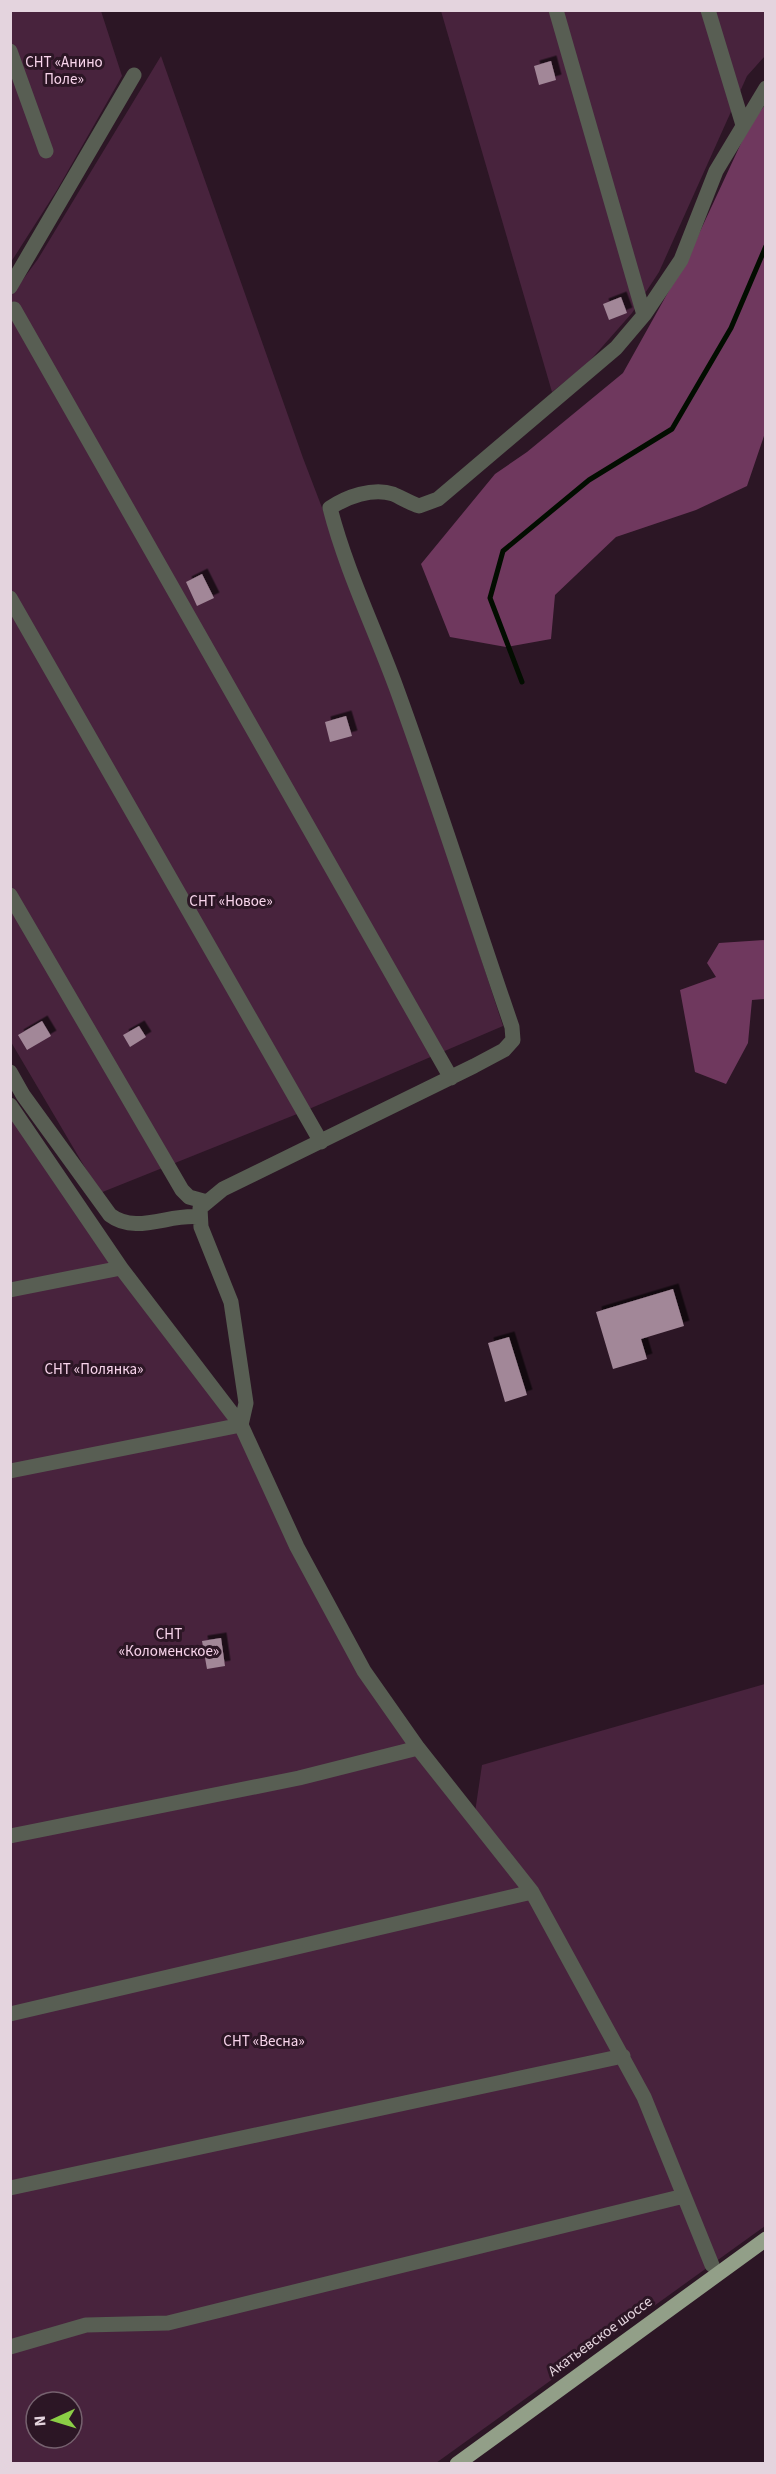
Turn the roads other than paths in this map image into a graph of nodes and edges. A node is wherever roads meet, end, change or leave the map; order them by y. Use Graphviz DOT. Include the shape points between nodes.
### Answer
graph roads {
  1 [pos="556,10"];
  2 [pos="708,10"];
  3 [pos="10,51"];
  4 [pos="134,75"];
  5 [pos="765,88"];
  6 [pos="743,125"];
  7 [pos="45,152"];
  8 [pos="10,287"];
  9 [pos="14,309"];
  10 [pos="644,315"];
  11 [pos="10,598"];
  12 [pos="10,895"];
  13 [pos="10,1072"];
  14 [pos="451,1078"];
  15 [pos="11,1105"];
  16 [pos="321,1142"];
  17 [pos="207,1202"];
  18 [pos="200,1217"];
  19 [pos="121,1268"];
  20 [pos="10,1290"];
  21 [pos="242,1425"];
  22 [pos="10,1471"];
  23 [pos="418,1748"];
  24 [pos="10,1836"];
  25 [pos="532,1892"];
  26 [pos="10,2014"];
  27 [pos="623,2056"];
  28 [pos="10,2188"];
  29 [pos="684,2196"];
  30 [pos="765,2239"];
  31 [pos="712,2265"];
  32 [pos="10,2347"];
  33 [pos="457,2463"];
  1 -- 10 [label="street"];
  2 -- 6 [label="street"];
  3 -- 7 [label="street"];
  4 -- 8 [label="street"];
  5 -- 6 [label="street"];
  6 -- 10 [label="street" via="716,171 681,260"];
  9 -- 14 [label="street"];
  10 -- 14 [label="street" via="616,348 438,499 419,506 391,494 371,494 342,500 330,508 340,546 432,788 512,1027 513,1040 504,1050"];
  11 -- 16 [label="street"];
  12 -- 17 [label="street" via="182,1190 189,1197"];
  13 -- 18 [label="street" via="110,1215 135,1224 187,1215"];
  14 -- 16 [label="street"];
  15 -- 19 [label="street"];
  16 -- 17 [label="street" via="223,1189"];
  17 -- 18 [label="street" via="200,1208"];
  18 -- 21 [label="street" via="231,1302 246,1403"];
  19 -- 20 [label="street"];
  19 -- 21 [label="street"];
  21 -- 22 [label="street"];
  21 -- 23 [label="street" via="297,1546 364,1671"];
  23 -- 24 [label="street" via="299,1778"];
  23 -- 25 [label="street"];
  25 -- 26 [label="street"];
  25 -- 27 [label="street"];
  27 -- 28 [label="street"];
  27 -- 29 [label="street"];
  29 -- 31 [label="street"];
  29 -- 32 [label="street" via="168,2323 87,2325"];
  30 -- 33 [label="main road, Акатьевское шоссе"];
}
